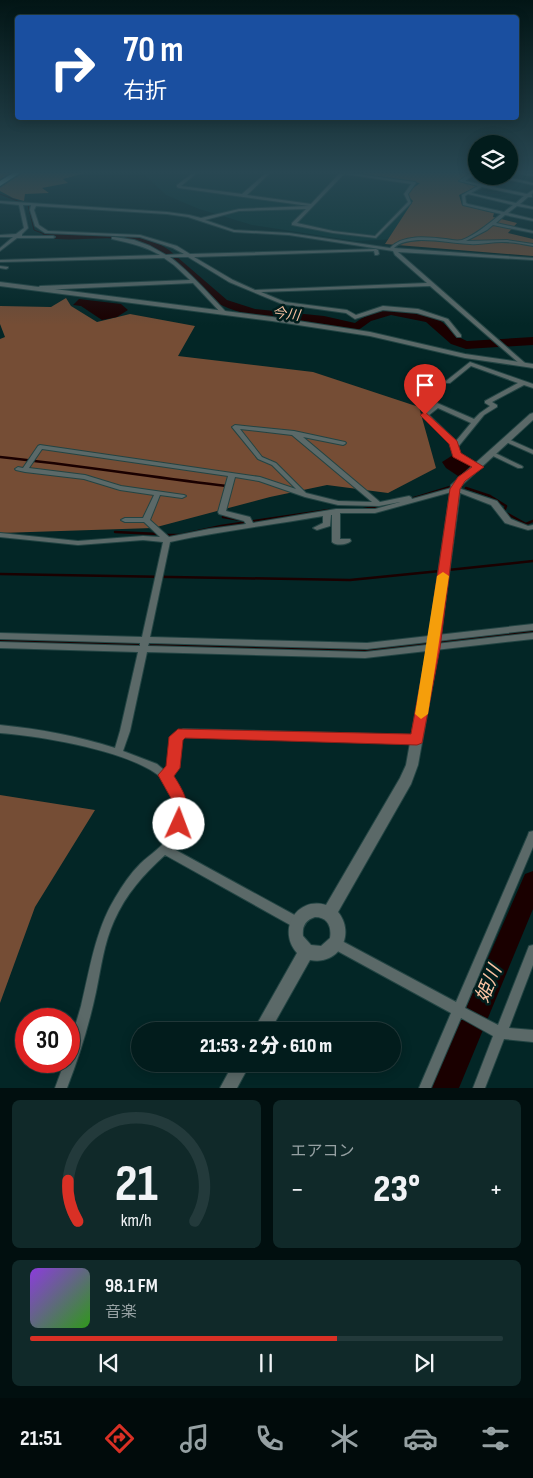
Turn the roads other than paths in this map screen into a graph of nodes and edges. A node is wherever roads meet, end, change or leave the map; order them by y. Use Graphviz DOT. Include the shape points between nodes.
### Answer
graph roads {
  1 [pos="26,224"];
  2 [pos="36,224"];
  3 [pos="212,224"];
  4 [pos="294,224"];
  5 [pos="389,224"];
  6 [pos="491,224"];
  7 [pos="496,224"];
  8 [pos="533,232"];
  9 [pos="0,236"];
  10 [pos="18,236"];
  11 [pos="461,242"];
  12 [pos="533,245"];
  13 [pos="0,250"];
  14 [pos="393,250"];
  15 [pos="377,254"];
  16 [pos="165,255"];
  17 [pos="188,255"];
  18 [pos="533,259"];
  19 [pos="0,261"];
  20 [pos="194,281"];
  21 [pos="0,284"];
  22 [pos="431,284"];
  23 [pos="40,288"];
  24 [pos="255,291"];
  25 [pos="458,307"];
  26 [pos="224,313"];
  27 [pos="446,320"];
  28 [pos="459,336"];
  29 [pos="522,363"];
  30 [pos="533,366"];
  31 [pos="448,382"];
  32 [pos="523,383"];
  33 [pos="533,386"];
  34 [pos="533,416"];
  35 [pos="475,422"];
  36 [pos="294,433"];
  37 [pos="508,441"];
  38 [pos="342,443"];
  39 [pos="455,446"];
  40 [pos="533,452"];
  41 [pos="493,454"];
  42 [pos="520,466"];
  43 [pos="479,467"];
  44 [pos="232,475"];
  45 [pos="456,487"];
  46 [pos="229,488"];
  47 [pos="220,490"];
  48 [pos="158,493"];
  49 [pos="182,496"];
  50 [pos="307,496"];
  51 [pos="379,504"];
  52 [pos="336,512"];
  53 [pos="327,513"];
  54 [pos="125,520"];
  55 [pos="146,520"];
  56 [pos="251,526"];
  57 [pos="533,527"];
  58 [pos="317,528"];
  59 [pos="0,535"];
  60 [pos="167,540"];
  61 [pos="347,541"];
  62 [pos="533,627"];
  63 [pos="0,636"];
  64 [pos="533,636"];
  65 [pos="147,640"];
  66 [pos="434,643"];
  67 [pos="0,645"];
  68 [pos="144,650"];
  69 [pos="0,729"];
  70 [pos="417,740"];
  71 [pos="118,752"];
  72 [pos="165,775"];
  73 [pos="533,835"];
  74 [pos="166,850"];
  75 [pos="328,914"];
  76 [pos="296,922"];
  77 [pos="336,944"];
  78 [pos="533,950"];
  79 [pos="307,951"];
  80 [pos="462,1013"];
  81 [pos="266,1022"];
  82 [pos="495,1030"];
  83 [pos="533,1036"];
  84 [pos="237,1072"];
  85 [pos="61,1088"];
  86 [pos="228,1088"];
  87 [pos="425,1088"];
  88 [pos="479,1088"];
  1 -- 10 [label="street"];
  2 -- 17 [label="street" via="47,232 140,236"];
  3 -- 14 [label="street" via="234,231 289,234"];
  4 -- 5 [label="street" via="376,237"];
  6 -- 11 [label="street"];
  7 -- 8 [label="street"];
  9 -- 10 [label="street"];
  10 -- 13 [label="street"];
  10 -- 16 [label="street" via="123,239 142,243"];
  11 -- 12 [label="street" via="500,240"];
  11 -- 14 [label="street" via="411,240 396,243"];
  14 -- 18 [label="street"];
  14 -- 22 [label="street"];
  15 -- 17 [label="street" via="376,250"];
  16 -- 17 [label="street"];
  16 -- 19 [label="street"];
  16 -- 20 [label="street"];
  17 -- 24 [label="street" via="231,281"];
  20 -- 23 [label="street"];
  20 -- 26 [label="street"];
  21 -- 23 [label="street"];
  22 -- 24 [label="street"];
  22 -- 25 [label="street"];
  23 -- 26 [label="street"];
  24 -- 27 [label="street" via="284,303 347,312 355,317 383,308 418,311"];
  25 -- 27 [label="street"];
  25 -- 29 [label="street"];
  26 -- 29 [label="street" via="370,334 465,356"];
  27 -- 28 [label="street"];
  29 -- 30 [label="street"];
  31 -- 32 [label="street" via="470,364"];
  32 -- 33 [label="street"];
  32 -- 35 [label="street" via="487,402 495,406"];
  34 -- 37 [label="street"];
  35 -- 39 [label="street"];
  35 -- 39 [label="street" via="437,405 425,415"];
  36 -- 38 [label="street"];
  36 -- 50 [label="street" via="235,427 260,458 274,464"];
  36 -- 51 [label="street"];
  37 -- 40 [label="street"];
  37 -- 41 [label="street"];
  39 -- 43 [label="street" via="456,454"];
  41 -- 42 [label="street"];
  41 -- 43 [label="street"];
  43 -- 45 [label="street"];
  44 -- 46 [label="street"];
  44 -- 48 [label="street" via="157,459 40,447 22,470 85,477 120,488"];
  44 -- 50 [label="street" via="260,479"];
  45 -- 51 [label="street"];
  45 -- 52 [label="street" via="375,511"];
  45 -- 57 [label="street" via="494,503 508,520"];
  45 -- 66 [label="street"];
  46 -- 47 [label="street"];
  46 -- 56 [label="street" via="222,512 247,519"];
  48 -- 49 [label="street"];
  48 -- 55 [label="street"];
  50 -- 51 [label="street" via="338,503"];
  52 -- 53 [label="street"];
  52 -- 61 [label="street" via="336,542"];
  53 -- 56 [label="street"];
  53 -- 58 [label="street" via="327,524"];
  54 -- 55 [label="street"];
  55 -- 60 [label="street"];
  56 -- 60 [label="street" via="210,530"];
  59 -- 60 [label="street" via="78,543 143,538"];
  60 -- 65 [label="street"];
  62 -- 66 [label="street"];
  63 -- 65 [label="street"];
  64 -- 66 [label="street"];
  65 -- 66 [label="street" via="368,646"];
  65 -- 68 [label="street"];
  66 -- 68 [label="street" via="365,655"];
  66 -- 70 [label="street"];
  67 -- 68 [label="street"];
  68 -- 71 [label="street" via="127,730"];
  69 -- 71 [label="street" via="25,729"];
  70 -- 72 [label="street" via="183,733 176,737 173,768"];
  70 -- 75 [label="street" via="406,780"];
  71 -- 72 [label="street"];
  72 -- 74 [label="street" via="180,799 179,824"];
  73 -- 80 [label="street"];
  74 -- 76 [label="street"];
  74 -- 85 [label="street" via="144,868 118,902 107,924 73,1058"];
  75 -- 76 [label="street" via="306,913"];
  75 -- 77 [label="street" via="337,925"];
  76 -- 79 [label="street" via="294,935"];
  77 -- 79 [label="street" via="320,953"];
  77 -- 80 [label="street"];
  78 -- 82 [label="street"];
  79 -- 81 [label="street"];
  80 -- 82 [label="street"];
  80 -- 87 [label="street"];
  82 -- 83 [label="street"];
  82 -- 88 [label="street"];
  84 -- 86 [label="street"];
}
